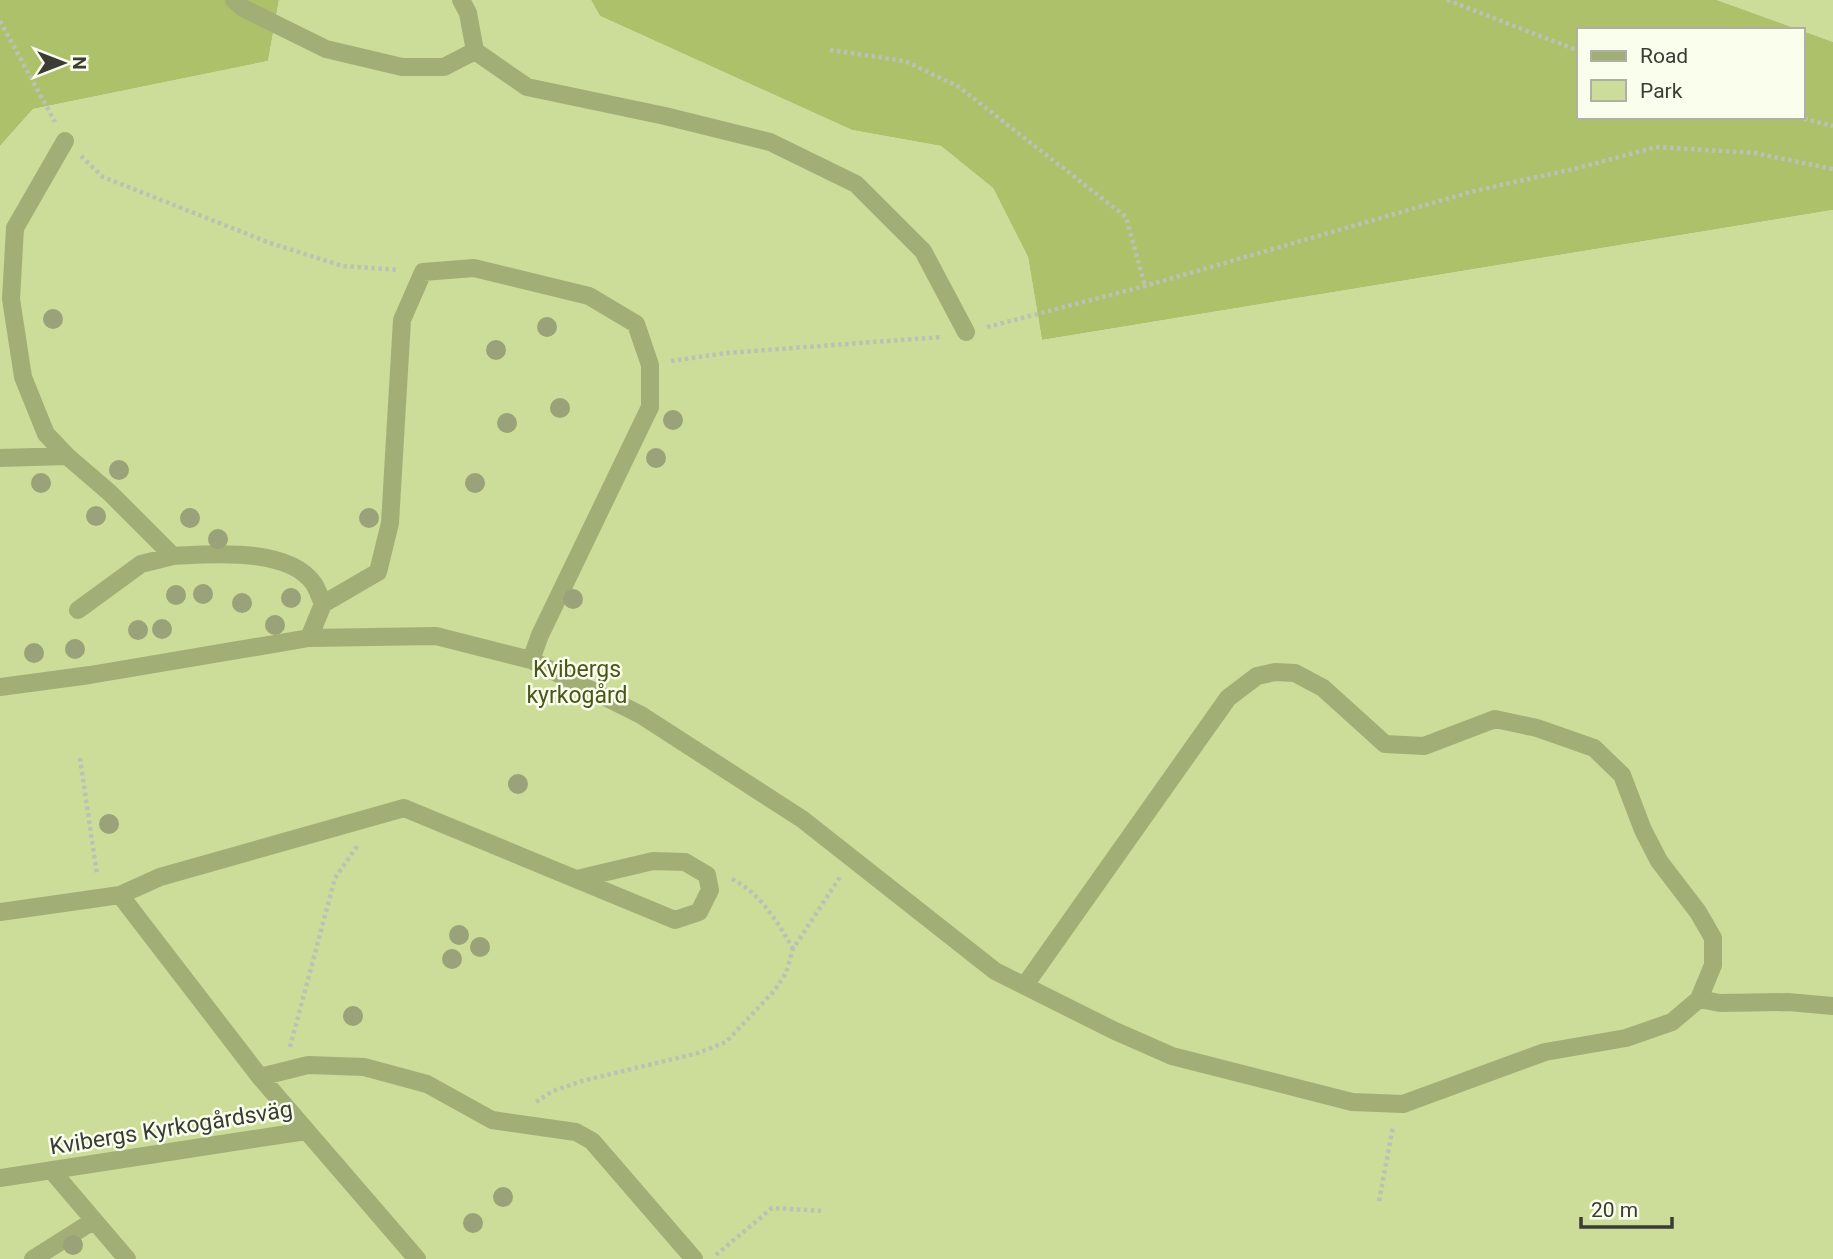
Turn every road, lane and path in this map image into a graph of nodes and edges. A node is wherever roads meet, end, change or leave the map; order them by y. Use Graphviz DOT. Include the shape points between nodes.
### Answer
graph roads {
  1 [pos="234,0"];
  2 [pos="461,0"];
  3 [pos="1447,0"];
  4 [pos="0,21"];
  5 [pos="830,50"];
  6 [pos="1577,50"];
  7 [pos="475,51"];
  8 [pos="1805,119"];
  9 [pos="1833,126"];
  10 [pos="65,141"];
  11 [pos="1833,169"];
  12 [pos="423,272"];
  13 [pos="1145,286"];
  14 [pos="966,332"];
  15 [pos="650,365"];
  16 [pos="66,457"];
  17 [pos="0,458"];
  18 [pos="173,556"];
  19 [pos="323,604"];
  20 [pos="78,610"];
  21 [pos="309,638"];
  22 [pos="531,660"];
  23 [pos="0,687"];
  24 [pos="80,758"];
  25 [pos="372,816"];
  26 [pos="707,876"];
  27 [pos="97,877"];
  28 [pos="577,879"];
  29 [pos="834,885"];
  30 [pos="120,895"];
  31 [pos="0,912"];
  32 [pos="793,949"];
  33 [pos="1025,985"];
  34 [pos="1699,999"];
  35 [pos="1833,1006"];
  36 [pos="292,1038"];
  37 [pos="260,1077"];
  38 [pos="1394,1104"];
  39 [pos="506,1122"];
  40 [pos="306,1131"];
  41 [pos="52,1171"];
  42 [pos="0,1178"];
  43 [pos="1379,1201"];
  44 [pos="824,1211"];
  45 [pos="93,1221"];
  46 [pos="33,1259"];
  47 [pos="127,1259"];
  48 [pos="417,1259"];
  49 [pos="694,1259"];
  50 [pos="712,1259"];
  1 -- 7 [label="lane" via="326,49 402,67 444,67"];
  2 -- 7 [label="lane"];
  3 -- 6 [label="path"];
  4 -- 10 [label="path"];
  5 -- 13 [label="path" via="905,61 959,87 1126,217"];
  7 -- 14 [label="lane" via="527,87 770,142 856,184 923,251"];
  8 -- 9 [label="path"];
  10 -- 12 [label="path" via="103,177 270,243 343,266"];
  10 -- 16 [label="lane" via="15,228 12,299 23,377 46,434"];
  11 -- 13 [label="path" via="1755,153 1656,147 1474,191"];
  12 -- 15 [label="lane" via="474,268 589,296 636,324"];
  12 -- 19 [label="lane" via="402,320 390,523 379,572"];
  13 -- 14 [label="path"];
  14 -- 15 [label="path" via="726,353"];
  15 -- 22 [label="lane" via="650,407"];
  16 -- 17 [label="lane"];
  16 -- 18 [label="lane"];
  18 -- 19 [label="lane" via="243,554 291,565 314,583"];
  18 -- 20 [label="lane" via="141,564"];
  19 -- 21 [label="lane"];
  21 -- 22 [label="lane" via="436,636"];
  21 -- 23 [label="lane"];
  22 -- 33 [label="lane" via="641,715 802,819 995,971"];
  24 -- 27 [label="path"];
  25 -- 28 [label="lane" via="404,808"];
  25 -- 30 [label="lane" via="160,877"];
  25 -- 36 [label="path" via="335,878"];
  26 -- 28 [label="lane" via="685,862 653,861"];
  26 -- 28 [label="lane" via="710,890 699,912 675,920"];
  26 -- 32 [label="path" via="730,878 746,886"];
  29 -- 32 [label="path"];
  30 -- 31 [label="lane"];
  30 -- 37 [label="lane"];
  32 -- 39 [label="path" via="775,990 726,1042 553,1091"];
  33 -- 34 [label="lane" via="1228,698 1257,676 1275,672 1295,673 1323,688 1385,744 1424,746 1495,719 1594,748 1622,775 1659,861 1713,938 1713,965"];
  33 -- 38 [label="lane" via="1172,1056 1352,1102"];
  34 -- 35 [label="lane"];
  34 -- 38 [label="lane" via="1661,1027 1545,1052"];
  37 -- 39 [label="lane" via="308,1065 364,1067 427,1084"];
  37 -- 40 [label="lane"];
  38 -- 43 [label="path" via="1392,1140"];
  39 -- 49 [label="lane" via="576,1132 592,1141"];
  40 -- 41 [label="lane, Kvibergs Kyrkogårdsväg"];
  40 -- 48 [label="lane, Kvibergs Kyrkogårdsväg"];
  41 -- 42 [label="lane, Kvibergs Kyrkogårdsväg"];
  41 -- 45 [label="lane"];
  44 -- 50 [label="path" via="772,1208"];
  45 -- 46 [label="lane"];
  45 -- 47 [label="lane"];
}
